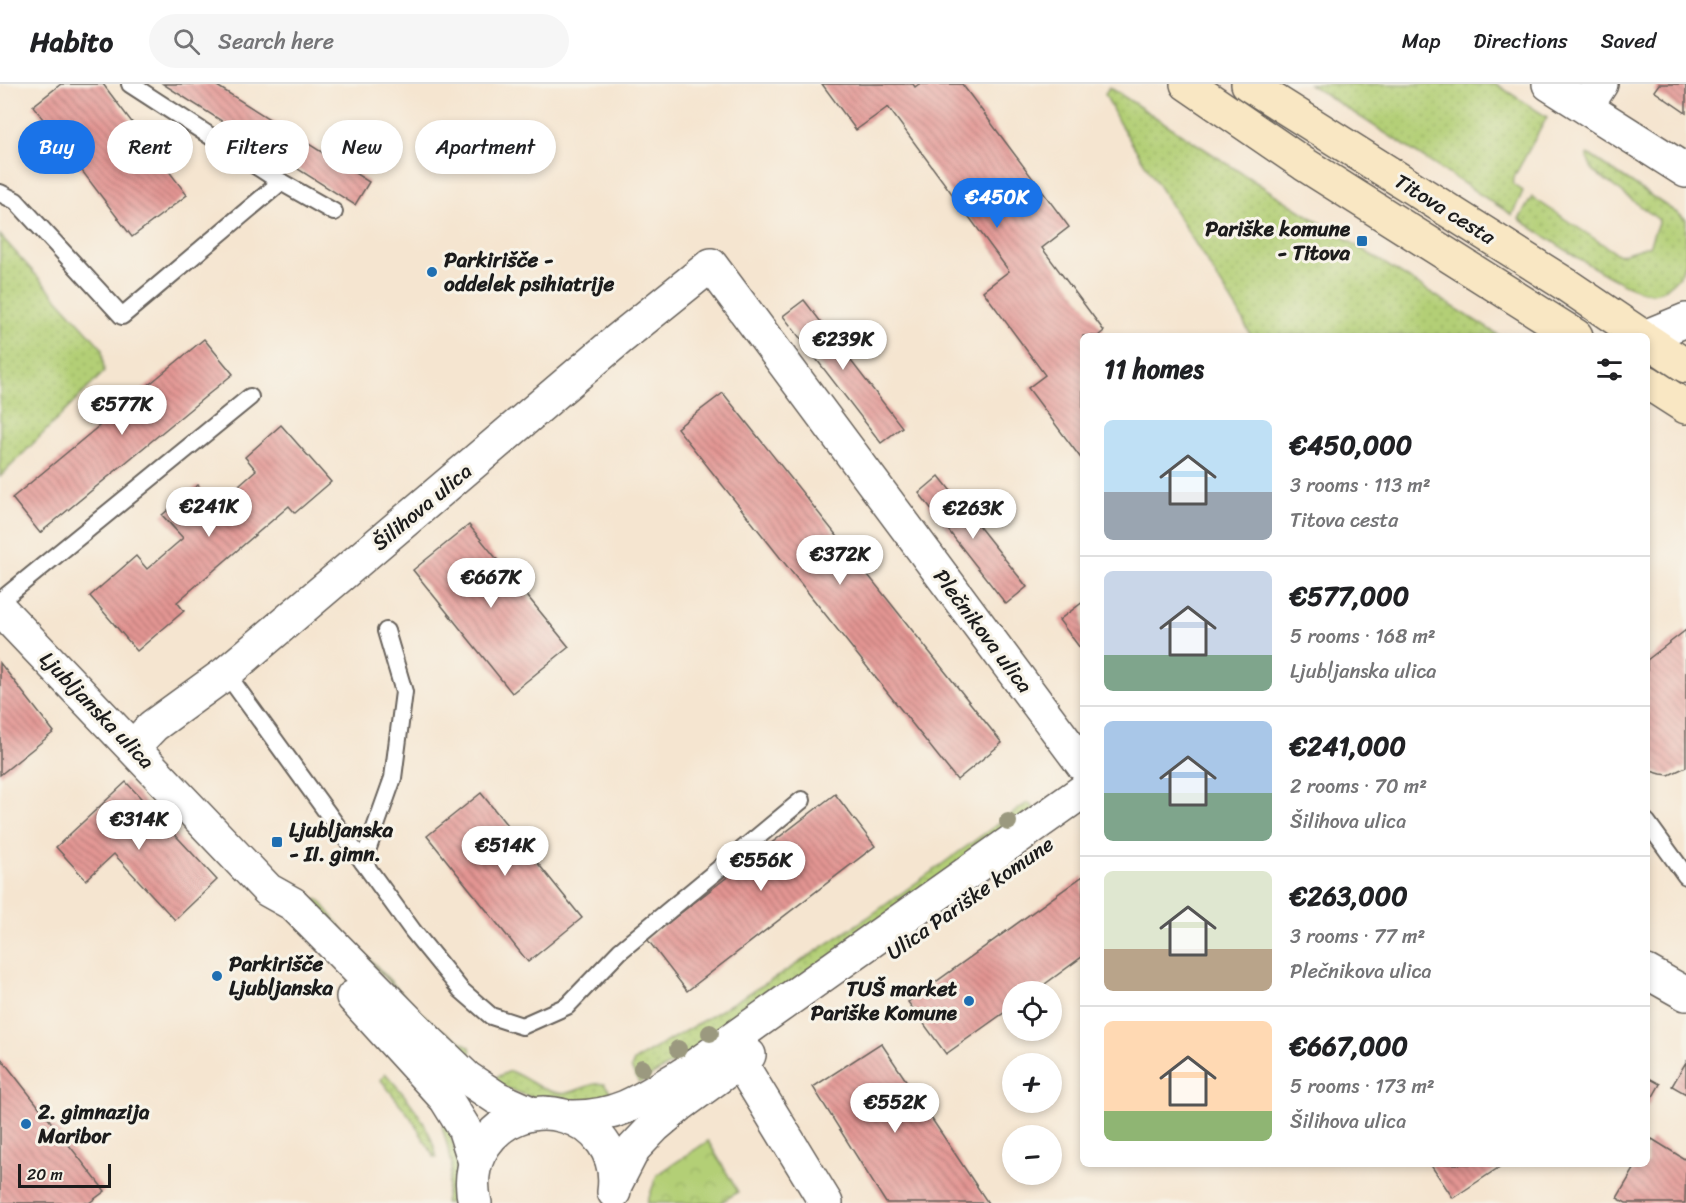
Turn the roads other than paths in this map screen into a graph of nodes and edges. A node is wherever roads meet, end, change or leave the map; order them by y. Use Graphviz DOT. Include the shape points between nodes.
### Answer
graph roads {
  1 [pos="130,84"];
  2 [pos="1187,84"];
  3 [pos="1248,84"];
  4 [pos="1549,84"];
  5 [pos="1594,96"];
  6 [pos="1686,171"];
  7 [pos="281,182"];
  8 [pos="0,193"];
  9 [pos="334,212"];
  10 [pos="711,265"];
  11 [pos="1686,320"];
  12 [pos="1571,333"];
  13 [pos="1638,333"];
  14 [pos="1650,337"];
  15 [pos="1650,340"];
  16 [pos="1682,356"];
  17 [pos="1650,389"];
  18 [pos="250,397"];
  19 [pos="1686,407"];
  20 [pos="0,601"];
  21 [pos="0,609"];
  22 [pos="386,631"];
  23 [pos="226,674"];
  24 [pos="133,747"];
  25 [pos="1080,761"];
  26 [pos="1080,793"];
  27 [pos="802,800"];
  28 [pos="1080,820"];
  29 [pos="1650,826"];
  30 [pos="363,862"];
  31 [pos="1686,876"];
  32 [pos="1650,974"];
  33 [pos="1686,994"];
  34 [pos="740,1062"];
  35 [pos="457,1088"];
  36 [pos="531,1113"];
  37 [pos="571,1117"];
  38 [pos="473,1190"];
  39 [pos="614,1193"];
  40 [pos="826,1203"];
  1 -- 7 [label="lane"];
  2 -- 12 [label="main road, Titova cesta" via="1304,164"];
  3 -- 13 [label="main road, Titova cesta"];
  4 -- 5 [label="street"];
  5 -- 6 [label="street"];
  7 -- 8 [label="lane" via="122,316 16,201"];
  7 -- 9 [label="lane"];
  10 -- 23 [label="street, Šilihova ulica"];
  10 -- 25 [label="street, Plečnikova ulica"];
  11 -- 14 [label="street"];
  15 -- 16 [label="main road"];
  16 -- 17 [label="street"];
  17 -- 19 [label="main road"];
  18 -- 20 [label="lane"];
  21 -- 24 [label="street, Ljubljanska ulica"];
  22 -- 30 [label="lane" via="405,692 393,778"];
  23 -- 24 [label="street, Šilihova ulica" via="153,726"];
  23 -- 30 [label="lane"];
  24 -- 35 [label="street, Ljubljanska ulica" via="268,890 281,917"];
  26 -- 37 [label="street" via="685,1073 612,1114"];
  27 -- 30 [label="lane" via="620,951 567,1006 522,1026 491,1016 461,990"];
  28 -- 34 [label="street, Ulica Pariške komune"];
  29 -- 31 [label="lane"];
  32 -- 33 [label="street"];
  34 -- 39 [label="street, Ulica Pariške komune" via="654,1127 634,1148"];
  34 -- 40 [label="street"];
  35 -- 36 [label="street" via="497,1098"];
  35 -- 38 [label="street"];
  36 -- 37 [label="street"];
  36 -- 38 [label="street" via="512,1119 484,1144"];
  37 -- 39 [label="street" via="603,1142 612,1162"];
}
